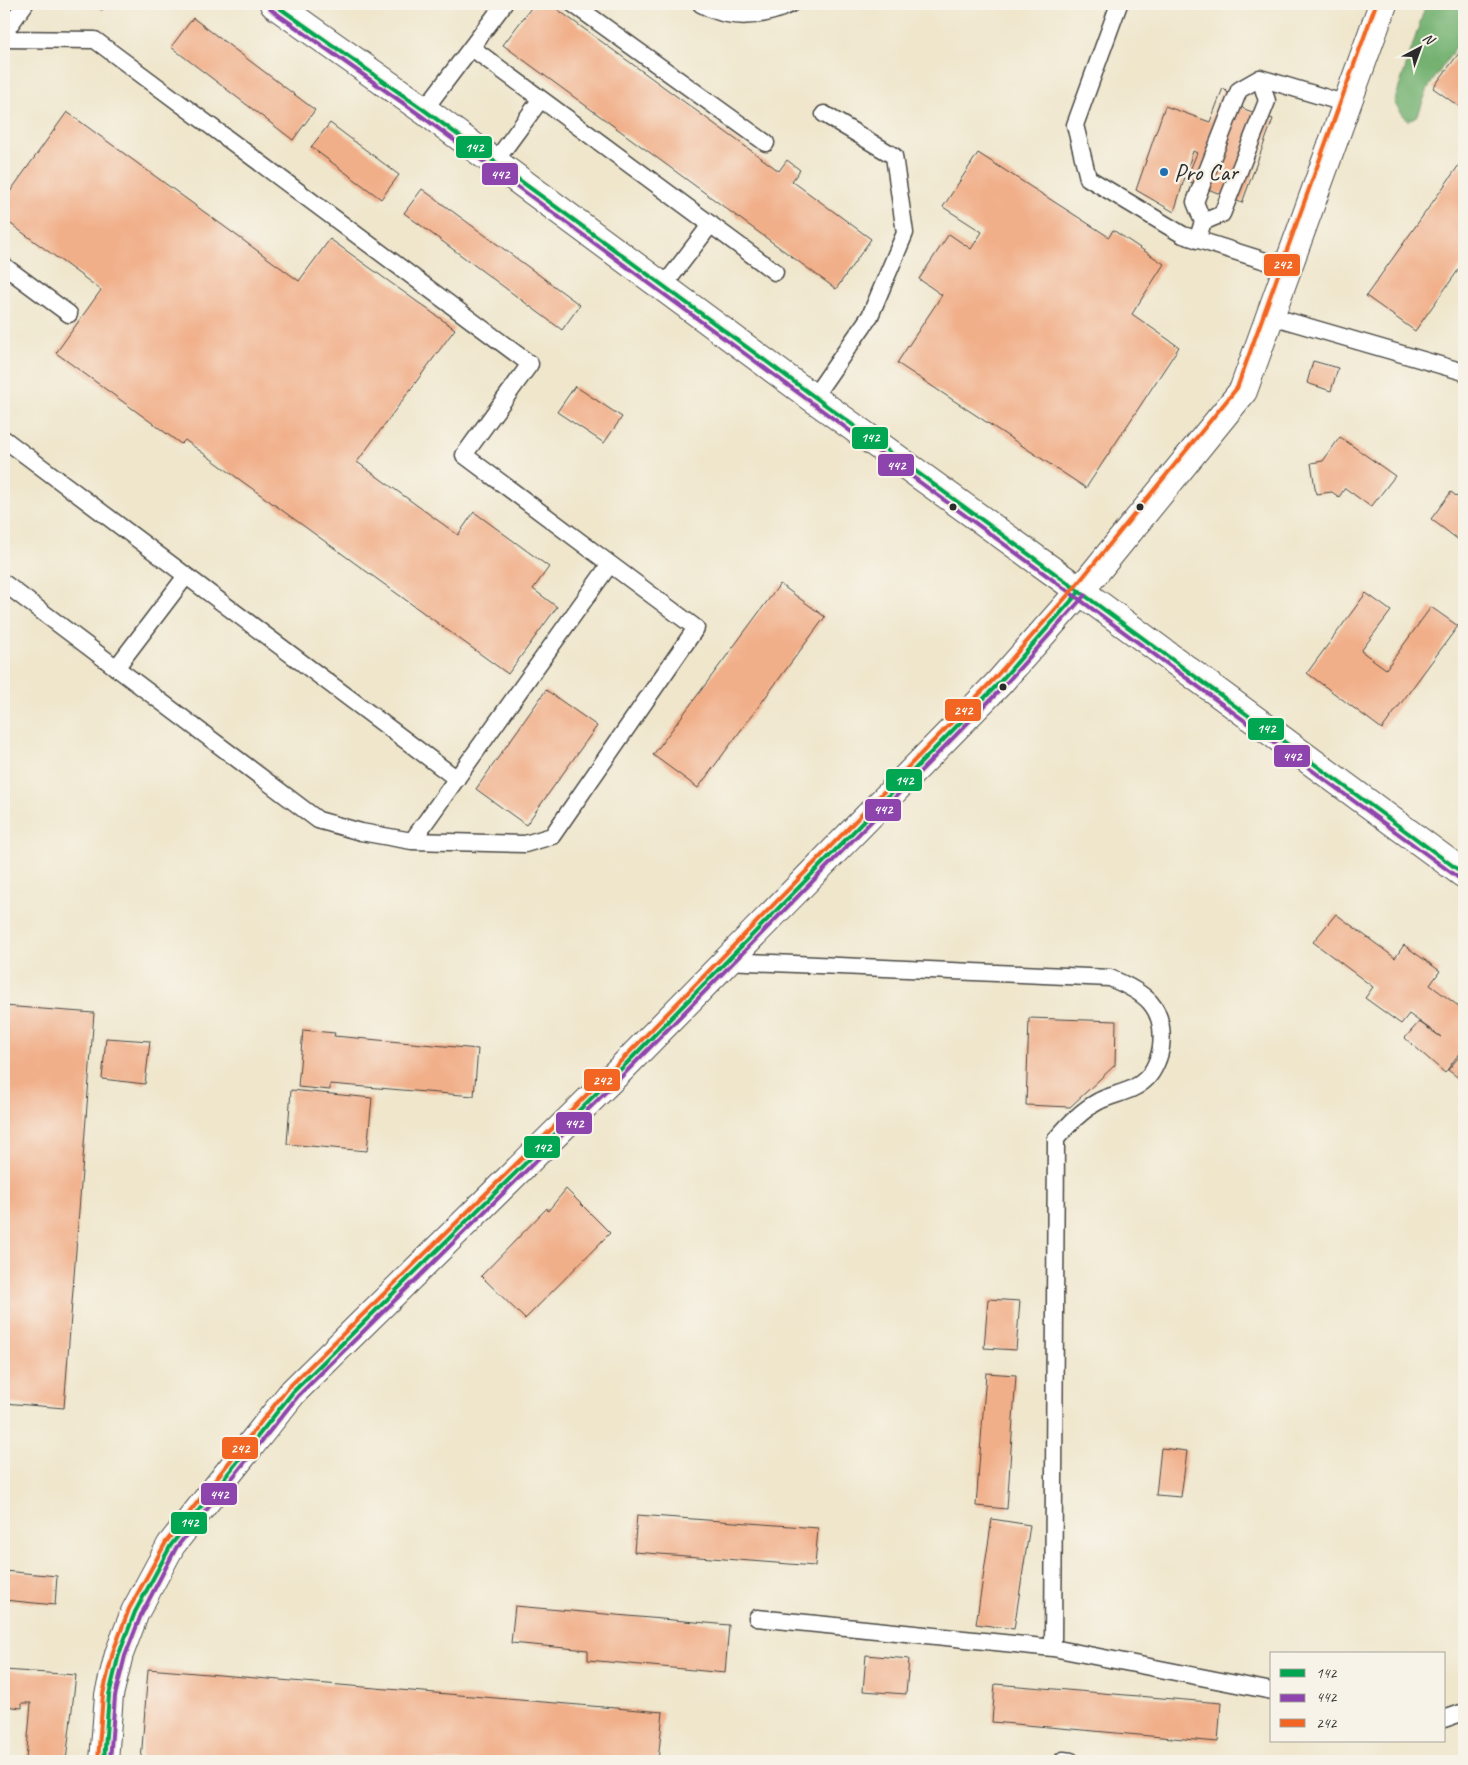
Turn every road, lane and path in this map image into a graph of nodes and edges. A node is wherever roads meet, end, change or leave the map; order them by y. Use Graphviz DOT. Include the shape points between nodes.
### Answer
graph roads {
  1 [pos="25,4"];
  2 [pos="274,4"];
  3 [pos="504,4"];
  4 [pos="573,4"];
  5 [pos="701,4"];
  6 [pos="791,4"];
  7 [pos="1119,4"];
  8 [pos="1383,4"];
  9 [pos="4,33"];
  10 [pos="4,39"];
  11 [pos="472,48"];
  12 [pos="1260,78"];
  13 [pos="541,99"];
  14 [pos="1347,104"];
  15 [pos="424,110"];
  16 [pos="824,114"];
  17 [pos="766,144"];
  18 [pos="494,162"];
  19 [pos="1203,222"];
  20 [pos="711,224"];
  21 [pos="1198,240"];
  22 [pos="4,266"];
  23 [pos="1288,268"];
  24 [pos="775,272"];
  25 [pos="663,287"];
  26 [pos="69,314"];
  27 [pos="1271,316"];
  28 [pos="1464,372"];
  29 [pos="812,398"];
  30 [pos="4,439"];
  31 [pos="610,564"];
  32 [pos="186,576"];
  33 [pos="4,583"];
  34 [pos="1080,591"];
  35 [pos="116,668"];
  36 [pos="457,779"];
  37 [pos="412,841"];
  38 [pos="1464,874"];
  39 [pos="726,961"];
  40 [pos="757,1618"];
  41 [pos="1053,1648"];
  42 [pos="1270,1691"];
  43 [pos="1464,1712"];
  44 [pos="1446,1718"];
  45 [pos="104,1761"];
  1 -- 9 [label="lane"];
  2 -- 15 [label="street"];
  3 -- 11 [label="lane"];
  4 -- 17 [label="lane"];
  5 -- 6 [label="lane" via="713,11 742,17 772,13"];
  7 -- 21 [label="lane" via="1075,126 1088,178 1171,228"];
  8 -- 14 [label="street"];
  10 -- 31 [label="lane" via="96,40 530,364 464,455"];
  11 -- 13 [label="lane"];
  11 -- 15 [label="lane"];
  12 -- 14 [label="lane"];
  12 -- 19 [label="lane" via="1239,90 1195,202"];
  12 -- 19 [label="lane" via="1267,101 1222,214"];
  13 -- 18 [label="lane"];
  13 -- 20 [label="lane"];
  14 -- 23 [label="street"];
  15 -- 18 [label="street"];
  16 -- 29 [label="lane" via="894,156 905,233 870,316"];
  18 -- 25 [label="street"];
  19 -- 21 [label="lane"];
  20 -- 24 [label="lane"];
  20 -- 25 [label="lane"];
  21 -- 23 [label="lane"];
  22 -- 26 [label="lane"];
  23 -- 27 [label="street"];
  25 -- 29 [label="street"];
  27 -- 28 [label="lane"];
  27 -- 34 [label="street" via="1243,391"];
  29 -- 34 [label="street"];
  30 -- 32 [label="lane"];
  31 -- 36 [label="lane"];
  31 -- 37 [label="lane" via="696,628 552,836 525,844"];
  32 -- 35 [label="lane"];
  32 -- 36 [label="lane"];
  33 -- 35 [label="lane"];
  34 -- 38 [label="street"];
  34 -- 39 [label="street" via="998,684"];
  35 -- 37 [label="lane" via="318,820"];
  36 -- 37 [label="lane"];
  39 -- 41 [label="lane" via="1110,978 1134,988 1154,1005 1163,1029 1160,1055 1148,1078 1126,1092 1100,1100 1074,1118 1056,1139"];
  39 -- 45 [label="street" via="293,1392 171,1545 135,1612 119,1654 109,1695"];
  40 -- 41 [label="lane"];
  41 -- 42 [label="lane"];
  43 -- 44 [label="lane"];
}
